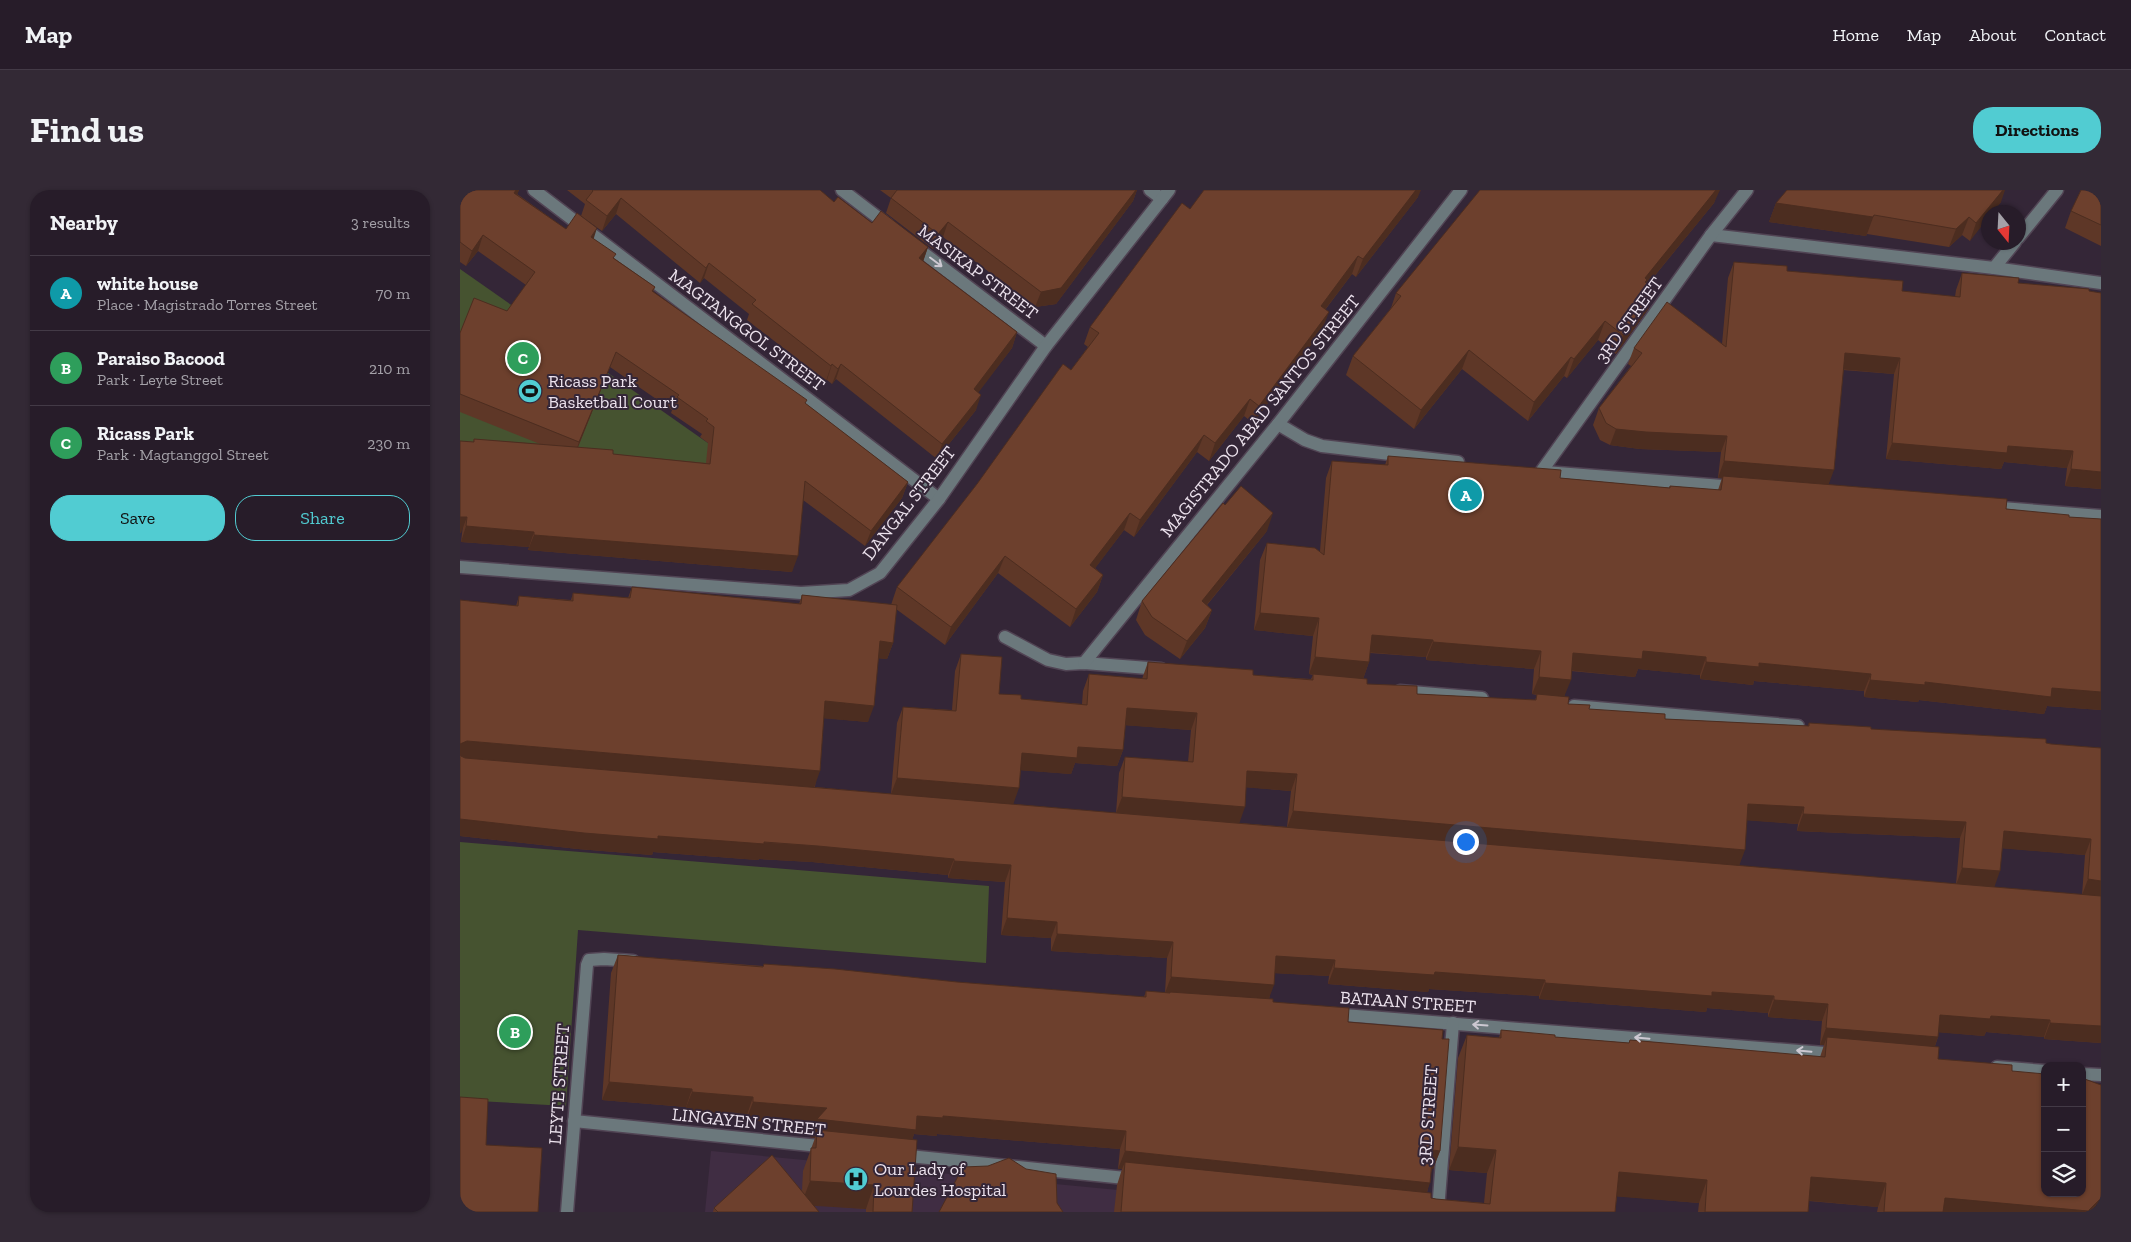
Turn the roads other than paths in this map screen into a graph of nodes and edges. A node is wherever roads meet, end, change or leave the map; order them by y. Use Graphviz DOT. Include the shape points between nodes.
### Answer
graph roads {
  1 [pos="534,190"];
  2 [pos="842,190"];
  3 [pos="1150,190"];
  4 [pos="1460,190"];
  5 [pos="1747,190"];
  6 [pos="2057,190"];
  7 [pos="1165,195"];
  8 [pos="2026,228"];
  9 [pos="1711,235"];
  10 [pos="2009,250"];
  11 [pos="1994,268"];
  12 [pos="2101,283"];
  13 [pos="1046,346"];
  14 [pos="1278,424"];
  15 [pos="1474,464"];
  16 [pos="1747,488"];
  17 [pos="939,499"];
  18 [pos="1973,506"];
  19 [pos="2101,516"];
  20 [pos="460,567"];
  21 [pos="1005,637"];
  22 [pos="1084,663"];
  23 [pos="1177,671"];
  24 [pos="1389,690"];
  25 [pos="1497,699"];
  26 [pos="1556,704"];
  27 [pos="1812,727"];
  28 [pos="643,962"];
  29 [pos="1315,1012"];
  30 [pos="1453,1023"];
  31 [pos="1852,1055"];
  32 [pos="1980,1065"];
  33 [pos="2041,1070"];
  34 [pos="2086,1074"];
  35 [pos="2101,1075"];
  36 [pos="574,1121"];
  37 [pos="842,1149"];
  38 [pos="882,1153"];
  39 [pos="1150,1180"];
  40 [pos="1452,1211"];
  41 [pos="567,1212"];
  1 -- 17 [label="street, MAGTANGGOL STREET"];
  2 -- 13 [label="street, MASIKAP STREET, one-way"];
  3 -- 7 [label="street"];
  4 -- 14 [label="street, MAGISTRADO ABAD SANTOS STREET"];
  5 -- 9 [label="street, 3RD STREET"];
  6 -- 8 [label="street"];
  7 -- 13 [label="street, DANGAL STREET"];
  9 -- 11 [label="street"];
  9 -- 16 [label="street, 3RD STREET" via="1536,471"];
  10 -- 11 [label="street"];
  11 -- 12 [label="street"];
  13 -- 17 [label="street, DANGAL STREET"];
  14 -- 15 [label="street" via="1322,446"];
  14 -- 22 [label="street, MAGISTRADO ABAD SANTOS STREET"];
  17 -- 20 [label="street, DANGAL STREET" via="880,573 849,590 801,593"];
  18 -- 19 [label="street"];
  21 -- 22 [label="street" via="1048,660"];
  22 -- 23 [label="street"];
  24 -- 25 [label="street"];
  26 -- 27 [label="street"];
  28 -- 36 [label="street, LEYTE STREET" via="589,960"];
  29 -- 30 [label="street, BATAAN STREET"];
  31 -- 30 [label="street, BATAAN STREET, one-way"];
  30 -- 40 [label="street, 3RD STREET" via="1433,1210"];
  32 -- 33 [label="street"];
  34 -- 35 [label="street"];
  36 -- 37 [label="street, LINGAYEN STREET"];
  36 -- 41 [label="street, LEYTE STREET"];
  38 -- 39 [label="street"];
}
